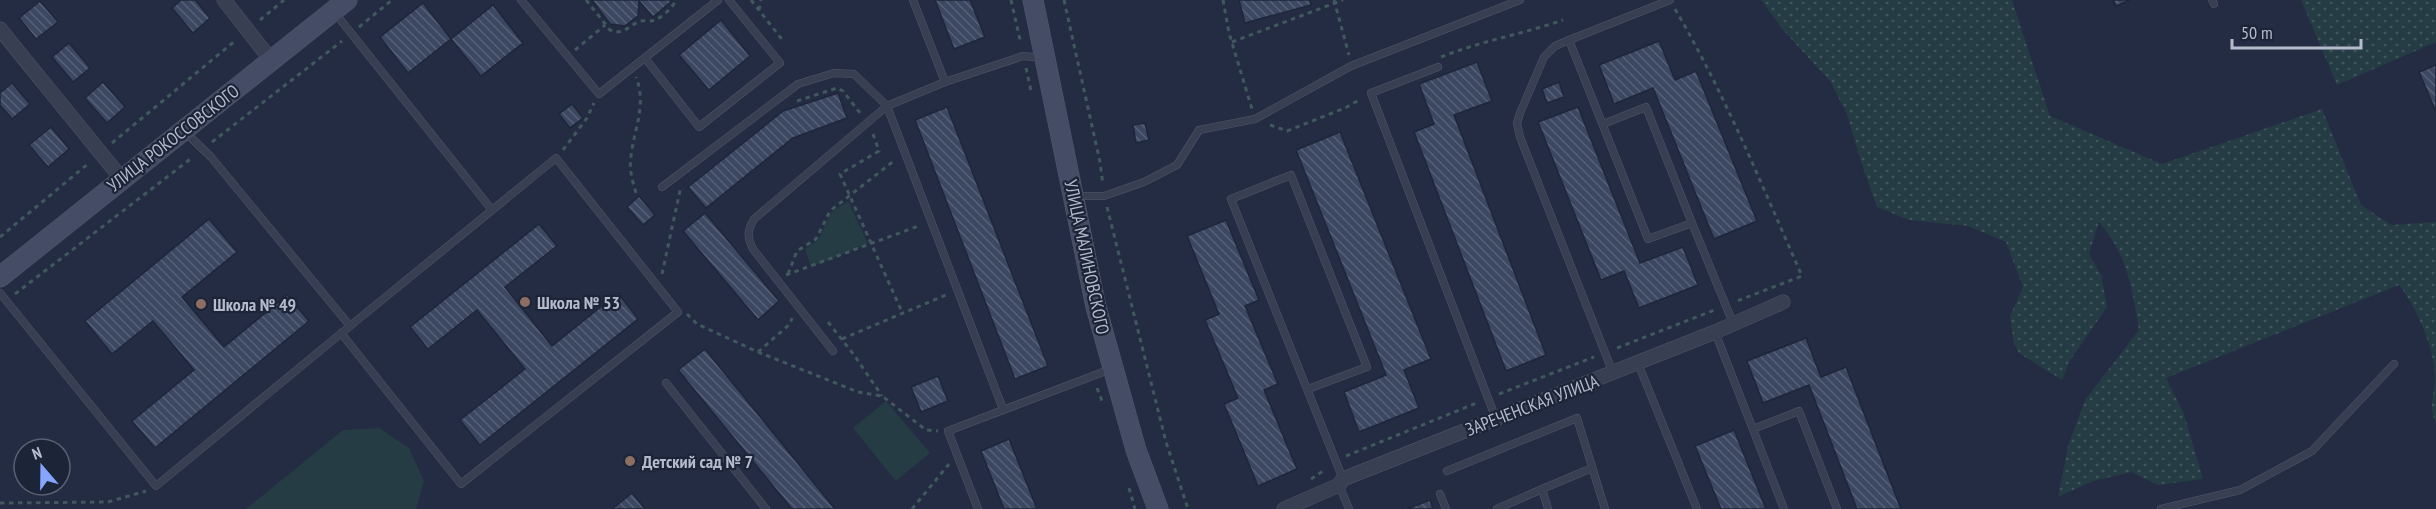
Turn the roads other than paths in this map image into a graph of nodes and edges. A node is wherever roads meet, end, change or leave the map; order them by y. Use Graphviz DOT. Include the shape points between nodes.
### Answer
graph roads {
  1 [pos="224,0"];
  2 [pos="521,0"];
  3 [pos="718,0"];
  4 [pos="729,0"];
  5 [pos="913,0"];
  6 [pos="1033,0"];
  7 [pos="1520,0"];
  8 [pos="1670,0"];
  9 [pos="340,5"];
  10 [pos="0,29"];
  11 [pos="1569,40"];
  12 [pos="645,58"];
  13 [pos="1045,58"];
  14 [pos="271,60"];
  15 [pos="1435,64"];
  16 [pos="945,82"];
  17 [pos="887,106"];
  18 [pos="1603,124"];
  19 [pos="183,130"];
  20 [pos="121,178"];
  21 [pos="662,187"];
  22 [pos="1073,196"];
  23 [pos="492,210"];
  24 [pos="1692,223"];
  25 [pos="0,277"];
  26 [pos="0,293"];
  27 [pos="1783,302"];
  28 [pos="1733,323"];
  29 [pos="350,326"];
  30 [pos="1715,332"];
  31 [pos="341,333"];
  32 [pos="833,351"];
  33 [pos="1637,361"];
  34 [pos="2394,364"];
  35 [pos="1113,368"];
  36 [pos="1613,373"];
  37 [pos="666,384"];
  38 [pos="1308,388"];
  39 [pos="1003,409"];
  40 [pos="1496,418"];
  41 [pos="1753,429"];
  42 [pos="1592,468"];
  43 [pos="1447,471"];
  44 [pos="1341,482"];
  45 [pos="1542,489"];
  46 [pos="1440,494"];
  47 [pos="766,509"];
  48 [pos="978,509"];
  49 [pos="1158,509"];
  50 [pos="1284,509"];
  51 [pos="1349,509"];
  52 [pos="1446,509"];
  53 [pos="1497,509"];
  54 [pos="1548,509"];
  55 [pos="1605,509"];
  56 [pos="1697,509"];
  57 [pos="1784,509"];
  58 [pos="1837,509"];
  59 [pos="2161,509"];
  1 -- 14 [label="street"];
  2 -- 12 [label="lane" via="599,94"];
  3 -- 12 [label="lane"];
  4 -- 12 [label="lane" via="780,63 699,127"];
  5 -- 16 [label="lane"];
  6 -- 13 [label="street, УЛИЦА МАЛИНОВСКОГО"];
  7 -- 22 [label="lane" via="1351,66 1255,119 1199,130 1177,165 1144,182 1104,196"];
  8 -- 11 [label="lane"];
  9 -- 14 [label="street, УЛИЦА РОКОССОВСКОГО"];
  9 -- 23 [label="lane"];
  10 -- 20 [label="street"];
  11 -- 18 [label="lane"];
  11 -- 36 [label="lane" via="1544,57 1517,123"];
  13 -- 16 [label="lane" via="1023,56"];
  13 -- 22 [label="street, УЛИЦА МАЛИНОВСКОГО"];
  14 -- 19 [label="street, УЛИЦА РОКОССОВСКОГО"];
  15 -- 40 [label="lane" via="1371,93"];
  16 -- 17 [label="lane"];
  17 -- 21 [label="lane" via="854,74 834,73 798,84"];
  17 -- 32 [label="lane" via="754,219 748,229 748,239"];
  17 -- 39 [label="lane"];
  18 -- 24 [label="lane" via="1647,108"];
  18 -- 24 [label="lane" via="1648,239"];
  19 -- 20 [label="street, УЛИЦА РОКОССОВСКОГО"];
  19 -- 29 [label="lane" via="211,157"];
  20 -- 25 [label="street, УЛИЦА РОКОССОВСКОГО"];
  22 -- 35 [label="street, УЛИЦА МАЛИНОВСКОГО"];
  23 -- 29 [label="lane"];
  23 -- 31 [label="lane" via="556,158 678,312 461,484"];
  24 -- 28 [label="lane"];
  26 -- 31 [label="lane" via="156,486"];
  27 -- 28 [label="street, ЗАРЕЧЕНСКАЯ УЛИЦА"];
  28 -- 30 [label="street, ЗАРЕЧЕНСКАЯ УЛИЦА"];
  29 -- 31 [label="lane"];
  30 -- 33 [label="street, ЗАРЕЧЕНСКАЯ УЛИЦА"];
  30 -- 41 [label="lane"];
  33 -- 36 [label="street, ЗАРЕЧЕНСКАЯ УЛИЦА"];
  33 -- 56 [label="lane"];
  34 -- 59 [label="lane" via="2312,451 2240,490"];
  35 -- 39 [label="lane"];
  35 -- 49 [label="street, УЛИЦА МАЛИНОВСКОГО" via="1136,450"];
  36 -- 40 [label="street, ЗАРЕЧЕНСКАЯ УЛИЦА"];
  37 -- 47 [label="lane"];
  38 -- 38 [label="lane" via="1231,199 1291,175 1367,367"];
  38 -- 44 [label="lane"];
  39 -- 48 [label="lane" via="948,430"];
  40 -- 44 [label="street, ЗАРЕЧЕНСКАЯ УЛИЦА"];
  41 -- 57 [label="lane"];
  41 -- 58 [label="lane" via="1799,411"];
  42 -- 43 [label="lane" via="1577,418"];
  42 -- 45 [label="lane"];
  42 -- 55 [label="lane"];
  44 -- 50 [label="street, ЗАРЕЧЕНСКАЯ УЛИЦА"];
  44 -- 51 [label="lane"];
  45 -- 53 [label="lane"];
  45 -- 54 [label="lane"];
  46 -- 52 [label="lane"];
}
